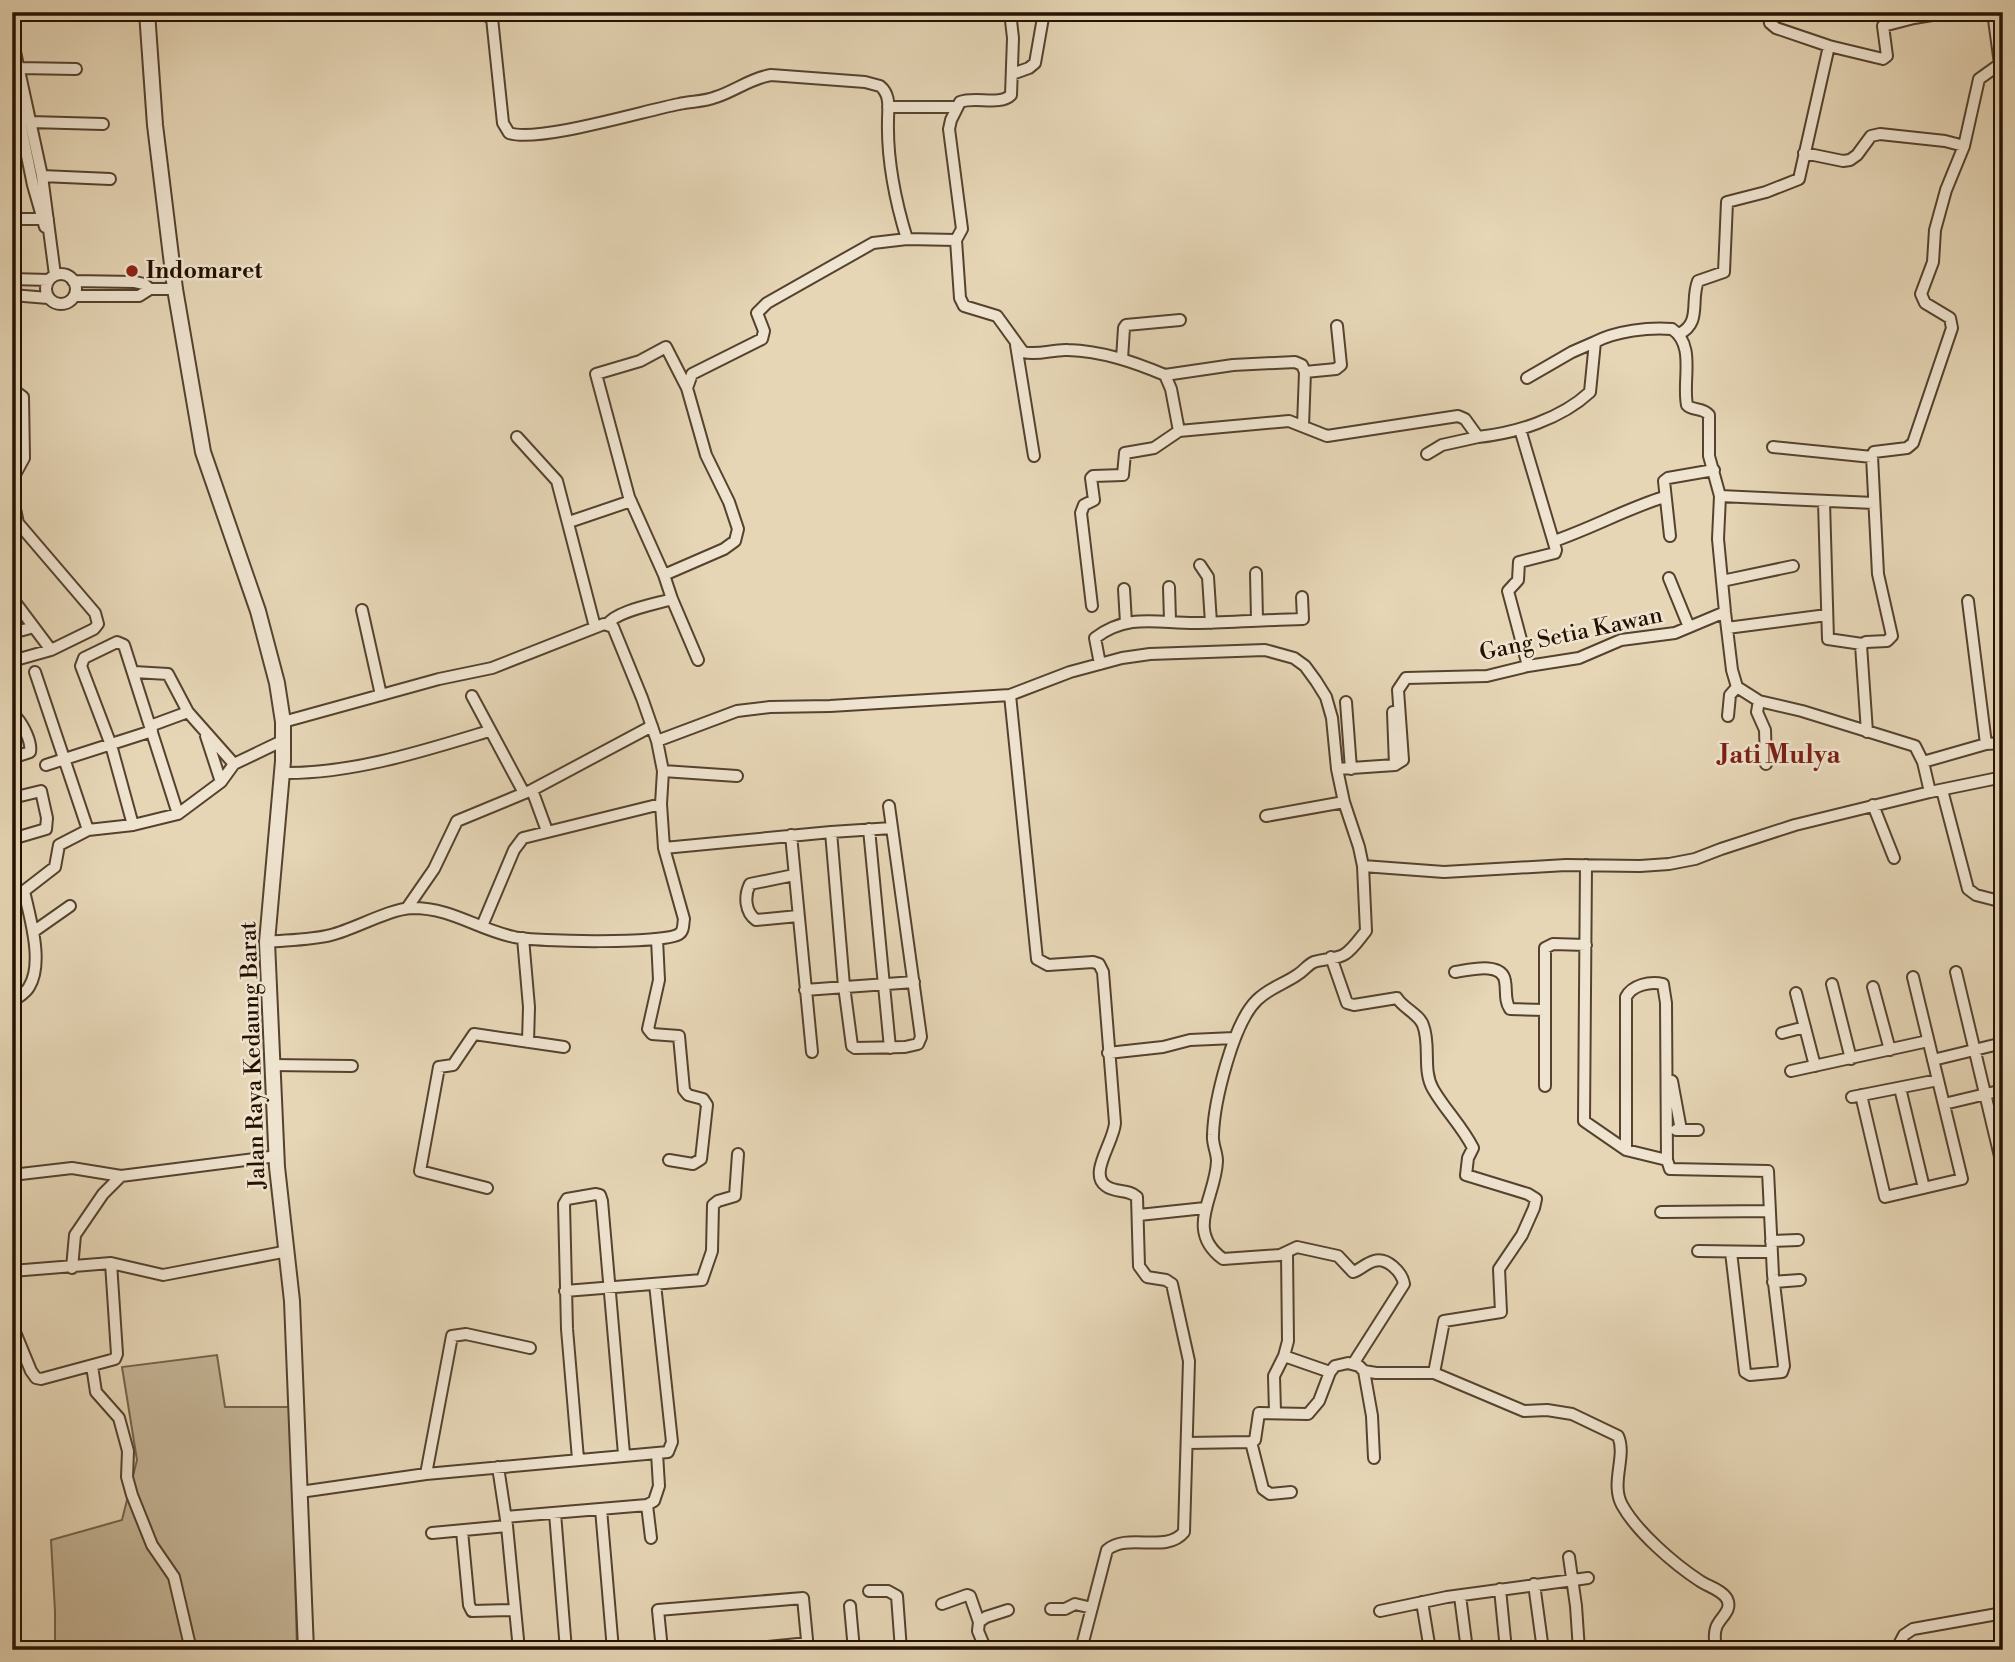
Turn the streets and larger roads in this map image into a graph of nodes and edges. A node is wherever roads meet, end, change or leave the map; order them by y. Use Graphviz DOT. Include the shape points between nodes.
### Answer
graph roads {
  1 [pos="147,12"];
  2 [pos="421,12"];
  3 [pos="1010,12"];
  4 [pos="1044,12"];
  5 [pos="1768,12"];
  6 [pos="1950,12"];
  7 [pos="1993,12"];
  8 [pos="12,13"];
  9 [pos="57,14"];
  10 [pos="1914,15"];
  11 [pos="12,38"];
  12 [pos="1829,46"];
  13 [pos="19,68"];
  14 [pos="76,69"];
  15 [pos="1012,74"];
  16 [pos="15,84"];
  17 [pos="888,107"];
  18 [pos="957,107"];
  19 [pos="30,122"];
  20 [pos="103,124"];
  21 [pos="1964,146"];
  22 [pos="12,148"];
  23 [pos="30,148"];
  24 [pos="1804,153"];
  25 [pos="42,176"];
  26 [pos="110,179"];
  27 [pos="12,219"];
  28 [pos="45,219"];
  29 [pos="907,239"];
  30 [pos="956,240"];
  31 [pos="52,278"];
  32 [pos="12,279"];
  33 [pos="73,281"];
  34 [pos="150,289"];
  35 [pos="175,289"];
  36 [pos="12,295"];
  37 [pos="74,296"];
  38 [pos="48,298"];
  39 [pos="1180,320"];
  40 [pos="1337,326"];
  41 [pos="1679,334"];
  42 [pos="1595,342"];
  43 [pos="1015,343"];
  44 [pos="1122,359"];
  45 [pos="1305,372"];
  46 [pos="1165,375"];
  47 [pos="1527,378"];
  48 [pos="687,388"];
  49 [pos="12,389"];
  50 [pos="1303,426"];
  51 [pos="1520,429"];
  52 [pos="1179,431"];
  53 [pos="517,437"];
  54 [pos="1478,437"];
  55 [pos="1773,447"];
  56 [pos="1427,454"];
  57 [pos="1034,456"];
  58 [pos="1872,457"];
  59 [pos="1714,470"];
  60 [pos="16,474"];
  61 [pos="12,495"];
  62 [pos="1720,496"];
  63 [pos="1664,497"];
  64 [pos="631,501"];
  65 [pos="1824,502"];
  66 [pos="1874,503"];
  67 [pos="569,522"];
  68 [pos="1670,536"];
  69 [pos="1554,541"];
  70 [pos="1199,565"];
  71 [pos="1793,566"];
  72 [pos="1256,572"];
  73 [pos="664,575"];
  74 [pos="1669,578"];
  75 [pos="1722,581"];
  76 [pos="1169,587"];
  77 [pos="1124,589"];
  78 [pos="1302,597"];
  79 [pos="12,598"];
  80 [pos="672,599"];
  81 [pos="1968,601"];
  82 [pos="1092,606"];
  83 [pos="362,610"];
  84 [pos="1725,612"];
  85 [pos="1827,615"];
  86 [pos="1170,620"];
  87 [pos="1257,620"];
  88 [pos="1126,623"];
  89 [pos="1211,623"];
  90 [pos="607,625"];
  91 [pos="34,627"];
  92 [pos="595,627"];
  93 [pos="1689,627"];
  94 [pos="1727,628"];
  95 [pos="12,633"];
  96 [pos="1862,644"];
  97 [pos="51,650"];
  98 [pos="698,660"];
  99 [pos="12,661"];
  100 [pos="1100,664"];
  101 [pos="1528,666"];
  102 [pos="36,672"];
  103 [pos="134,672"];
  104 [pos="1737,687"];
  105 [pos="381,695"];
  106 [pos="1010,695"];
  107 [pos="472,696"];
  108 [pos="1392,699"];
  109 [pos="1346,702"];
  110 [pos="1759,702"];
  111 [pos="188,712"];
  112 [pos="1728,716"];
  113 [pos="12,718"];
  114 [pos="283,722"];
  115 [pos="652,726"];
  116 [pos="151,728"];
  117 [pos="489,731"];
  118 [pos="1867,732"];
  119 [pos="205,734"];
  120 [pos="284,740"];
  121 [pos="657,741"];
  122 [pos="2003,743"];
  123 [pos="1986,744"];
  124 [pos="111,745"];
  125 [pos="257,753"];
  126 [pos="12,758"];
  127 [pos="65,760"];
  128 [pos="1923,762"];
  129 [pos="234,764"];
  130 [pos="1766,764"];
  131 [pos="46,765"];
  132 [pos="1395,765"];
  133 [pos="283,767"];
  134 [pos="1351,768"];
  135 [pos="1337,769"];
  136 [pos="663,771"];
  137 [pos="737,776"];
  138 [pos="2003,776"];
  139 [pos="221,782"];
  140 [pos="1942,790"];
  141 [pos="528,792"];
  142 [pos="1930,792"];
  143 [pos="12,798"];
  144 [pos="1344,802"];
  145 [pos="661,804"];
  146 [pos="1873,805"];
  147 [pos="889,806"];
  148 [pos="178,814"];
  149 [pos="1266,816"];
  150 [pos="133,825"];
  151 [pos="892,828"];
  152 [pos="869,829"];
  153 [pos="88,830"];
  154 [pos="547,831"];
  155 [pos="831,832"];
  156 [pos="791,835"];
  157 [pos="12,839"];
  158 [pos="664,848"];
  159 [pos="1894,858"];
  160 [pos="1586,865"];
  161 [pos="1363,866"];
  162 [pos="794,875"];
  163 [pos="24,891"];
  164 [pos="12,898"];
  165 [pos="2003,902"];
  166 [pos="70,906"];
  167 [pos="407,908"];
  168 [pos="798,916"];
  169 [pos="482,926"];
  170 [pos="33,932"];
  171 [pos="523,938"];
  172 [pos="657,939"];
  173 [pos="267,942"];
  174 [pos="1586,945"];
  175 [pos="1331,957"];
  176 [pos="1455,972"];
  177 [pos="1956,972"];
  178 [pos="1913,977"];
  179 [pos="914,982"];
  180 [pos="883,983"];
  181 [pos="1832,984"];
  182 [pos="844,986"];
  183 [pos="1873,987"];
  184 [pos="805,990"];
  185 [pos="1796,993"];
  186 [pos="12,1002"];
  187 [pos="1545,1010"];
  188 [pos="1805,1027"];
  189 [pos="1782,1033"];
  190 [pos="1234,1038"];
  191 [pos="1928,1041"];
  192 [pos="528,1042"];
  193 [pos="2003,1043"];
  194 [pos="564,1046"];
  195 [pos="890,1048"];
  196 [pos="1890,1050"];
  197 [pos="1975,1051"];
  198 [pos="812,1052"];
  199 [pos="1108,1053"];
  200 [pos="1666,1055"];
  201 [pos="1851,1059"];
  202 [pos="1933,1060"];
  203 [pos="271,1065"];
  204 [pos="352,1066"];
  205 [pos="1815,1066"];
  206 [pos="1791,1071"];
  207 [pos="1938,1080"];
  208 [pos="1545,1086"];
  209 [pos="1900,1088"];
  210 [pos="2003,1090"];
  211 [pos="1985,1095"];
  212 [pos="1944,1104"];
  213 [pos="1681,1130"];
  214 [pos="1698,1130"];
  215 [pos="1667,1131"];
  216 [pos="1626,1150"];
  217 [pos="738,1154"];
  218 [pos="276,1156"];
  219 [pos="669,1160"];
  220 [pos="1667,1160"];
  221 [pos="2003,1169"];
  222 [pos="12,1175"];
  223 [pos="121,1176"];
  224 [pos="487,1188"];
  225 [pos="1924,1188"];
  226 [pos="1205,1208"];
  227 [pos="1769,1211"];
  228 [pos="1661,1212"];
  229 [pos="1139,1215"];
  230 [pos="1798,1240"];
  231 [pos="1771,1246"];
  232 [pos="288,1251"];
  233 [pos="1698,1251"];
  234 [pos="1731,1252"];
  235 [pos="1287,1253"];
  236 [pos="111,1263"];
  237 [pos="72,1268"];
  238 [pos="12,1271"];
  239 [pos="1800,1280"];
  240 [pos="1773,1282"];
  241 [pos="656,1284"];
  242 [pos="609,1289"];
  243 [pos="565,1291"];
  244 [pos="12,1325"];
  245 [pos="530,1348"];
  246 [pos="1284,1356"];
  247 [pos="1353,1364"];
  248 [pos="92,1366"];
  249 [pos="1364,1371"];
  250 [pos="1329,1372"];
  251 [pos="1434,1373"];
  252 [pos="1275,1412"];
  253 [pos="1251,1442"];
  254 [pos="1187,1443"];
  255 [pos="657,1453"];
  256 [pos="624,1454"];
  257 [pos="1374,1458"];
  258 [pos="578,1459"];
  259 [pos="498,1467"];
  260 [pos="426,1474"];
  261 [pos="300,1492"];
  262 [pos="1291,1492"];
  263 [pos="647,1505"];
  264 [pos="601,1509"];
  265 [pos="555,1513"];
  266 [pos="506,1521"];
  267 [pos="462,1531"];
  268 [pos="432,1533"];
  269 [pos="651,1538"];
  270 [pos="1569,1557"];
  271 [pos="1572,1578"];
  272 [pos="1588,1578"];
  273 [pos="1534,1584"];
  274 [pos="1500,1590"];
  275 [pos="869,1591"];
  276 [pos="1460,1595"];
  277 [pos="1422,1602"];
  278 [pos="942,1604"];
  279 [pos="850,1606"];
  280 [pos="1091,1608"];
  281 [pos="515,1609"];
  282 [pos="1051,1609"];
  283 [pos="1009,1610"];
  284 [pos="1380,1611"];
  285 [pos="2003,1613"];
  286 [pos="979,1622"];
  287 [pos="808,1647"];
  288 [pos="191,1650"];
  289 [pos="306,1650"];
  290 [pos="519,1650"];
  291 [pos="566,1650"];
  292 [pos="612,1650"];
  293 [pos="662,1650"];
  294 [pos="736,1650"];
  295 [pos="854,1650"];
  296 [pos="901,1650"];
  297 [pos="986,1650"];
  298 [pos="1084,1650"];
  299 [pos="1430,1650"];
  300 [pos="1467,1650"];
  301 [pos="1506,1650"];
  302 [pos="1543,1650"];
  303 [pos="1579,1650"];
  304 [pos="1716,1650"];
  305 [pos="1896,1650"];
  1 -- 35 [label="street, Jalan Raya Kedaung Barat"];
  2 -- 17 [label="street" via="489,15 503,123 514,135 713,99 771,75 875,84 887,93"];
  3 -- 15 [label="street"];
  4 -- 15 [label="street" via="1035,63"];
  5 -- 12 [label="street" via="1776,28"];
  6 -- 10 [label="street"];
  7 -- 21 [label="street" via="2000,64 1979,79"];
  8 -- 9 [label="street"];
  10 -- 12 [label="street" via="1883,26 1884,59"];
  11 -- 13 [label="street"];
  12 -- 24 [label="street"];
  13 -- 14 [label="street"];
  13 -- 16 [label="street"];
  15 -- 18 [label="street" via="1010,97 964,100"];
  16 -- 19 [label="street"];
  16 -- 23 [label="street"];
  17 -- 18 [label="street"];
  17 -- 29 [label="street" via="891,179"];
  18 -- 30 [label="street" via="949,129 962,229"];
  19 -- 20 [label="street"];
  19 -- 23 [label="street"];
  21 -- 24 [label="street" via="1875,134 1846,161"];
  21 -- 58 [label="street" via="1943,202 1933,262 1921,294 1925,303 1950,318 1952,328 1913,443 1875,452"];
  22 -- 23 [label="street"];
  23 -- 25 [label="street"];
  23 -- 28 [label="street"];
  24 -- 41 [label="street" via="1797,181 1727,202 1724,272 1698,281 1694,321"];
  25 -- 26 [label="street"];
  25 -- 28 [label="street"];
  27 -- 28 [label="street"];
  28 -- 31 [label="street"];
  29 -- 30 [label="street"];
  29 -- 48 [label="street" via="873,243 767,303 757,313 765,334 762,339 692,374"];
  30 -- 43 [label="street" via="964,306 997,316"];
  31 -- 32 [label="street"];
  31 -- 33 [label="street" via="65,275"];
  31 -- 38 [label="street" via="46,286"];
  33 -- 34 [label="street" via="135,282"];
  33 -- 37 [label="street"];
  34 -- 35 [label="street"];
  34 -- 37 [label="street" via="139,296"];
  35 -- 114 [label="street, Jalan Raya Kedaung Barat" via="202,452 258,611"];
  36 -- 38 [label="street"];
  37 -- 38 [label="street" via="62,304"];
  39 -- 44 [label="street" via="1126,325"];
  40 -- 45 [label="street" via="1340,367"];
  41 -- 42 [label="street" via="1663,328 1641,330"];
  41 -- 59 [label="street" via="1686,359 1687,405 1709,415"];
  42 -- 47 [label="street"];
  42 -- 51 [label="street" via="1590,392"];
  43 -- 44 [label="street" via="1027,354 1066,350"];
  43 -- 57 [label="street"];
  44 -- 46 [label="street"];
  45 -- 46 [label="street" via="1296,362"];
  45 -- 50 [label="street"];
  46 -- 52 [label="street"];
  48 -- 64 [label="street" via="666,347 640,361 596,374"];
  48 -- 73 [label="street" via="706,455 738,529 735,541 724,550"];
  49 -- 60 [label="street" via="23,397 24,458"];
  50 -- 52 [label="street" via="1289,421"];
  50 -- 54 [label="street" via="1328,436 1458,416"];
  51 -- 54 [label="street"];
  51 -- 69 [label="street"];
  52 -- 82 [label="street" via="1154,448 1125,453 1124,475 1091,478 1094,500 1084,505 1081,513"];
  53 -- 67 [label="street" via="557,481"];
  54 -- 56 [label="street" via="1442,445"];
  55 -- 58 [label="street"];
  58 -- 66 [label="street"];
  59 -- 62 [label="street"];
  59 -- 63 [label="street" via="1665,479"];
  61 -- 97 [label="street" via="18,523 95,613 98,624"];
  62 -- 65 [label="street"];
  62 -- 75 [label="street"];
  63 -- 68 [label="street"];
  63 -- 69 [label="street"];
  64 -- 67 [label="street"];
  64 -- 73 [label="street"];
  65 -- 66 [label="street"];
  65 -- 85 [label="street"];
  66 -- 96 [label="street" via="1879,577 1892,636 1887,641"];
  67 -- 92 [label="street"];
  69 -- 101 [label="street" via="1555,553 1519,562 1518,580 1508,591"];
  70 -- 89 [label="street" via="1208,577"];
  71 -- 75 [label="street"];
  72 -- 87 [label="street"];
  73 -- 80 [label="street"];
  74 -- 93 [label="street"];
  75 -- 84 [label="street"];
  76 -- 86 [label="street"];
  77 -- 88 [label="street"];
  78 -- 87 [label="street" via="1303,619"];
  79 -- 91 [label="street"];
  80 -- 90 [label="street" via="619,615"];
  80 -- 98 [label="street"];
  81 -- 123 [label="street"];
  83 -- 105 [label="street"];
  84 -- 93 [label="street, Gang Setia Kawan"];
  84 -- 94 [label="street"];
  85 -- 94 [label="street"];
  85 -- 96 [label="street" via="1828,640"];
  86 -- 88 [label="street"];
  86 -- 89 [label="street"];
  87 -- 89 [label="street"];
  88 -- 100 [label="street" via="1095,637"];
  90 -- 92 [label="street"];
  90 -- 115 [label="street" via="613,627"];
  91 -- 95 [label="street"];
  91 -- 97 [label="street"];
  92 -- 105 [label="street" via="492,668"];
  93 -- 101 [label="street, Gang Setia Kawan" via="1657,637 1621,640 1579,658"];
  94 -- 104 [label="street"];
  96 -- 118 [label="street"];
  97 -- 99 [label="street"];
  100 -- 106 [label="street"];
  100 -- 135 [label="street" via="1150,654 1265,650 1294,658 1326,697"];
  101 -- 132 [label="street, Gang Setia Kawan" via="1487,676 1406,678 1398,690 1403,758"];
  102 -- 127 [label="street"];
  103 -- 111 [label="street" via="167,674"];
  103 -- 116 [label="street"];
  103 -- 124 [label="street" via="121,642 81,661"];
  104 -- 110 [label="street"];
  104 -- 112 [label="street" via="1730,695"];
  105 -- 114 [label="street"];
  106 -- 121 [label="street" via="770,706 737,711"];
  106 -- 199 [label="street" via="1037,959 1048,965 1093,962 1101,968"];
  107 -- 117 [label="street"];
  108 -- 132 [label="street"];
  109 -- 134 [label="street"];
  110 -- 118 [label="street"];
  110 -- 130 [label="street"];
  111 -- 116 [label="street"];
  111 -- 119 [label="street"];
  113 -- 126 [label="street" via="20,722 31,747 30,752"];
  114 -- 120 [label="street, Jalan Raya Kedaung Barat"];
  115 -- 121 [label="street"];
  115 -- 141 [label="street"];
  116 -- 124 [label="street"];
  116 -- 148 [label="street"];
  117 -- 133 [label="street" via="324,772"];
  117 -- 141 [label="street"];
  118 -- 128 [label="street" via="1914,746"];
  119 -- 129 [label="street"];
  119 -- 139 [label="street"];
  120 -- 125 [label="street"];
  120 -- 133 [label="street, Jalan Raya Kedaung Barat"];
  121 -- 136 [label="street"];
  122 -- 123 [label="street"];
  123 -- 128 [label="street"];
  124 -- 127 [label="street"];
  124 -- 150 [label="street"];
  125 -- 129 [label="street"];
  125 -- 133 [label="street"];
  127 -- 131 [label="street"];
  127 -- 153 [label="street"];
  128 -- 142 [label="street"];
  129 -- 139 [label="street"];
  132 -- 134 [label="street"];
  133 -- 173 [label="street, Jalan Raya Kedaung Barat"];
  134 -- 135 [label="street"];
  135 -- 144 [label="street"];
  136 -- 137 [label="street"];
  136 -- 145 [label="street"];
  138 -- 140 [label="street"];
  139 -- 148 [label="street"];
  140 -- 142 [label="street"];
  140 -- 165 [label="street" via="1968,889"];
  141 -- 154 [label="street"];
  141 -- 167 [label="street" via="457,821 434,870"];
  142 -- 146 [label="street"];
  143 -- 157 [label="street" via="41,791 47,818 46,829"];
  144 -- 149 [label="street"];
  144 -- 161 [label="street"];
  145 -- 154 [label="street"];
  145 -- 158 [label="street"];
  146 -- 159 [label="street"];
  146 -- 160 [label="street" via="1771,832 1695,859 1640,866"];
  147 -- 151 [label="street"];
  148 -- 150 [label="street"];
  150 -- 153 [label="street"];
  151 -- 152 [label="street"];
  151 -- 179 [label="street"];
  152 -- 155 [label="street"];
  152 -- 180 [label="street"];
  153 -- 163 [label="street" via="60,845 55,867"];
  154 -- 169 [label="street" via="523,838 514,850"];
  155 -- 156 [label="street"];
  155 -- 182 [label="street"];
  156 -- 158 [label="street"];
  156 -- 162 [label="street"];
  158 -- 172 [label="street" via="684,919 678,935"];
  160 -- 161 [label="street" via="1444,872"];
  160 -- 174 [label="street"];
  161 -- 175 [label="street" via="1366,931 1343,956"];
  162 -- 168 [label="street"];
  162 -- 168 [label="street" via="750,884 747,908 756,920"];
  163 -- 164 [label="street"];
  163 -- 170 [label="street"];
  166 -- 170 [label="street"];
  167 -- 169 [label="street" via="431,908"];
  167 -- 173 [label="street" via="330,935"];
  168 -- 184 [label="street"];
  169 -- 171 [label="street"];
  170 -- 186 [label="street" via="35,972 29,989"];
  171 -- 172 [label="street"];
  171 -- 192 [label="street"];
  172 -- 219 [label="street" via="659,980 648,1029 653,1034 679,1036 684,1090 707,1105 701,1159 693,1164"];
  173 -- 203 [label="street, Jalan Raya Kedaung Barat"];
  174 -- 187 [label="street" via="1546,946"];
  174 -- 216 [label="street" via="1584,1121"];
  175 -- 190 [label="street" via="1310,964 1255,1002"];
  175 -- 251 [label="street" via="1347,1003 1396,998 1422,1023 1433,1089 1473,1147 1466,1175 1536,1199 1522,1235 1499,1269 1501,1312 1444,1321"];
  176 -- 187 [label="street" via="1499,971 1505,979 1510,1009"];
  177 -- 197 [label="street"];
  178 -- 191 [label="street"];
  179 -- 180 [label="street"];
  179 -- 195 [label="street" via="920,1042"];
  180 -- 182 [label="street"];
  180 -- 195 [label="street"];
  181 -- 201 [label="street"];
  182 -- 184 [label="street"];
  182 -- 195 [label="street" via="852,1046"];
  183 -- 196 [label="street"];
  184 -- 198 [label="street"];
  185 -- 188 [label="street"];
  187 -- 208 [label="street"];
  188 -- 189 [label="street"];
  188 -- 205 [label="street"];
  190 -- 199 [label="street"];
  190 -- 226 [label="street" via="1213,1128 1217,1163"];
  191 -- 196 [label="street"];
  191 -- 202 [label="street"];
  192 -- 194 [label="street"];
  192 -- 224 [label="street" via="474,1034 453,1065 439,1067 420,1171"];
  193 -- 197 [label="street"];
  196 -- 201 [label="street"];
  197 -- 202 [label="street"];
  197 -- 211 [label="street"];
  199 -- 229 [label="street" via="1115,1130 1099,1178 1110,1189 1135,1194"];
  200 -- 213 [label="street"];
  200 -- 215 [label="street"];
  200 -- 216 [label="street" via="1663,984 1633,988 1626,997"];
  201 -- 205 [label="street"];
  202 -- 207 [label="street"];
  203 -- 204 [label="street"];
  203 -- 218 [label="street, Jalan Raya Kedaung Barat"];
  205 -- 206 [label="street"];
  207 -- 209 [label="street"];
  207 -- 212 [label="street"];
  209 -- 225 [label="street"];
  209 -- 225 [label="street" via="1856,1096 1885,1197"];
  210 -- 211 [label="street"];
  211 -- 212 [label="street"];
  211 -- 221 [label="street"];
  212 -- 225 [label="street" via="1962,1179"];
  213 -- 214 [label="street"];
  213 -- 215 [label="street"];
  215 -- 220 [label="street"];
  216 -- 220 [label="street"];
  217 -- 241 [label="street" via="734,1196 713,1205 712,1251 702,1280"];
  218 -- 223 [label="street"];
  218 -- 232 [label="street, Jalan Raya Kedaung Barat"];
  220 -- 227 [label="street" via="1668,1168 1675,1170 1768,1171"];
  222 -- 223 [label="street" via="72,1168"];
  223 -- 237 [label="street" via="75,1235"];
  226 -- 229 [label="street"];
  226 -- 235 [label="street" via="1205,1239 1222,1258"];
  227 -- 228 [label="street"];
  227 -- 231 [label="street"];
  229 -- 254 [label="street" via="1141,1270 1147,1277 1170,1282 1189,1361"];
  230 -- 231 [label="street"];
  231 -- 234 [label="street"];
  231 -- 240 [label="street"];
  232 -- 236 [label="street" via="163,1275"];
  232 -- 261 [label="street, Jalan Raya Kedaung Barat"];
  233 -- 234 [label="street"];
  234 -- 240 [label="street" via="1747,1374 1784,1368"];
  235 -- 246 [label="street"];
  235 -- 247 [label="street" via="1297,1247 1338,1256 1354,1272 1380,1260 1402,1276 1404,1284"];
  236 -- 237 [label="street"];
  236 -- 248 [label="street" via="117,1354 109,1362"];
  237 -- 238 [label="street"];
  239 -- 240 [label="street"];
  241 -- 242 [label="street"];
  241 -- 255 [label="street" via="672,1441 670,1450"];
  242 -- 243 [label="street"];
  242 -- 243 [label="street" via="602,1196 596,1194 565,1201"];
  242 -- 256 [label="street"];
  243 -- 258 [label="street"];
  244 -- 248 [label="street" via="36,1378"];
  245 -- 260 [label="street" via="466,1334 452,1336"];
  246 -- 250 [label="street"];
  246 -- 252 [label="street" via="1275,1376"];
  247 -- 249 [label="street"];
  247 -- 250 [label="street" via="1339,1364"];
  248 -- 288 [label="street" via="96,1392 119,1418 132,1494 152,1545 174,1577"];
  249 -- 251 [label="street"];
  249 -- 257 [label="street"];
  250 -- 252 [label="street" via="1310,1413"];
  251 -- 304 [label="street" via="1524,1411 1572,1415 1618,1436 1621,1503 1665,1553 1727,1600 1726,1613 1716,1628"];
  252 -- 253 [label="street" via="1258,1413"];
  253 -- 254 [label="street"];
  253 -- 262 [label="street" via="1263,1489 1270,1494"];
  254 -- 280 [label="street" via="1184,1532 1174,1540 1120,1543 1107,1550"];
  255 -- 256 [label="street"];
  255 -- 263 [label="street" via="659,1486 654,1501"];
  256 -- 258 [label="street"];
  258 -- 259 [label="street"];
  259 -- 260 [label="street"];
  259 -- 266 [label="street"];
  260 -- 261 [label="street"];
  261 -- 289 [label="street, Jalan Raya Kedaung Barat"];
  263 -- 264 [label="street"];
  263 -- 269 [label="street"];
  264 -- 265 [label="street"];
  264 -- 292 [label="street"];
  265 -- 266 [label="street"];
  265 -- 291 [label="street"];
  266 -- 267 [label="street"];
  266 -- 281 [label="street"];
  267 -- 268 [label="street"];
  267 -- 281 [label="street" via="472,1611"];
  270 -- 271 [label="street"];
  271 -- 272 [label="street"];
  271 -- 273 [label="street"];
  271 -- 303 [label="street"];
  273 -- 274 [label="street"];
  273 -- 302 [label="street"];
  274 -- 276 [label="street"];
  274 -- 301 [label="street"];
  275 -- 296 [label="street" via="885,1590 897,1596"];
  276 -- 277 [label="street"];
  276 -- 300 [label="street"];
  277 -- 284 [label="street"];
  277 -- 299 [label="street"];
  278 -- 286 [label="street" via="967,1595"];
  279 -- 295 [label="street"];
  280 -- 282 [label="street" via="1075,1604"];
  280 -- 298 [label="street"];
  281 -- 290 [label="street"];
  283 -- 286 [label="street"];
  285 -- 305 [label="street" via="1913,1629"];
  286 -- 297 [label="street"];
  287 -- 293 [label="street" via="803,1598 658,1610"];
  287 -- 294 [label="street"];
}
